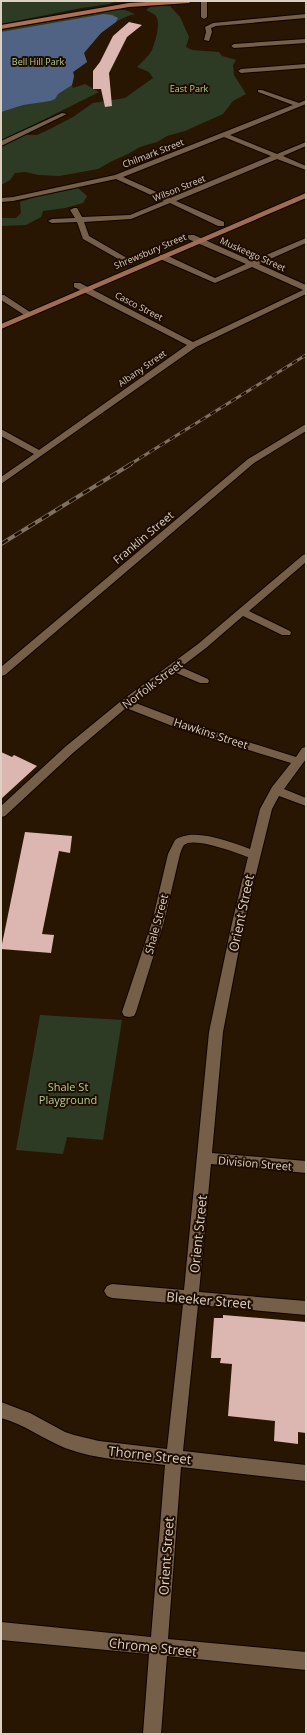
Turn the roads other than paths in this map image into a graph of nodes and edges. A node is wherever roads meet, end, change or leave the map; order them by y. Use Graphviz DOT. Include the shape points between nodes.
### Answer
graph roads {
  1 [pos="189,1"];
  2 [pos="204,1"];
  3 [pos="129,3"];
  4 [pos="306,16"];
  5 [pos="204,17"];
  6 [pos="1,27"];
  7 [pos="207,40"];
  8 [pos="306,41"];
  9 [pos="234,46"];
  10 [pos="306,66"];
  11 [pos="241,71"];
  12 [pos="260,91"];
  13 [pos="303,104"];
  14 [pos="64,114"];
  15 [pos="225,135"];
  16 [pos="1,144"];
  17 [pos="306,144"];
  18 [pos="277,156"];
  19 [pos="306,168"];
  20 [pos="117,177"];
  21 [pos="306,187"];
  22 [pos="306,195"];
  23 [pos="1,200"];
  24 [pos="170,201"];
  25 [pos="74,210"];
  26 [pos="52,220"];
  27 [pos="80,220"];
  28 [pos="221,224"];
  29 [pos="191,237"];
  30 [pos="306,240"];
  31 [pos="200,241"];
  32 [pos="163,257"];
  33 [pos="129,263"];
  34 [pos="252,264"];
  35 [pos="74,286"];
  36 [pos="86,289"];
  37 [pos="306,290"];
  38 [pos="1,297"];
  39 [pos="33,304"];
  40 [pos="17,310"];
  41 [pos="29,314"];
  42 [pos="1,326"];
  43 [pos="193,345"];
  44 [pos="306,427"];
  45 [pos="1,432"];
  46 [pos="39,453"];
  47 [pos="1,481"];
  48 [pos="306,557"];
  49 [pos="243,612"];
  50 [pos="286,633"];
  51 [pos="174,668"];
  52 [pos="1,673"];
  53 [pos="204,681"];
  54 [pos="125,703"];
  55 [pos="302,756"];
  56 [pos="276,790"];
  57 [pos="306,802"];
  58 [pos="1,813"];
  59 [pos="254,854"];
  60 [pos="129,1012"];
  61 [pos="205,1158"];
  62 [pos="306,1167"];
  63 [pos="112,1291"];
  64 [pos="191,1298"];
  65 [pos="306,1308"];
  66 [pos="1,1410"];
  67 [pos="174,1457"];
  68 [pos="306,1473"];
  69 [pos="1,1631"];
  70 [pos="159,1647"];
  71 [pos="306,1661"];
  72 [pos="152,1734"];
  1 -- 3 [label="highway"];
  2 -- 5 [label="street"];
  3 -- 6 [label="highway"];
  4 -- 7 [label="street" via="215,24 208,27"];
  8 -- 9 [label="street"];
  10 -- 11 [label="street"];
  12 -- 13 [label="street"];
  13 -- 15 [label="street, Chilmark Street"];
  14 -- 16 [label="street"];
  15 -- 18 [label="street"];
  15 -- 20 [label="street, Chilmark Street"];
  17 -- 18 [label="street, Wilson Street"];
  18 -- 19 [label="street"];
  18 -- 24 [label="street, Wilson Street"];
  20 -- 23 [label="street, Chilmark Street"];
  20 -- 24 [label="street"];
  21 -- 28 [label="main road, Shrewsbury Street"];
  22 -- 31 [label="main road, Shrewsbury Street"];
  24 -- 27 [label="street, Wilson Street" via="123,218"];
  24 -- 28 [label="street"];
  25 -- 27 [label="street"];
  26 -- 27 [label="street, Wilson Street"];
  27 -- 33 [label="street" via="86,237"];
  28 -- 29 [label="main road, Shrewsbury Street"];
  29 -- 31 [label="street, Muskeego Street"];
  29 -- 33 [label="main road, Shrewsbury Street"];
  30 -- 34 [label="street"];
  31 -- 32 [label="main road, Shrewsbury Street"];
  31 -- 34 [label="street, Muskeego Street"];
  32 -- 34 [label="street" via="214,281"];
  32 -- 36 [label="main road, Shrewsbury Street"];
  33 -- 35 [label="main road, Shrewsbury Street"];
  34 -- 37 [label="street, Muskeego Street"];
  35 -- 36 [label="street, Casco Street"];
  36 -- 41 [label="main road, Shrewsbury Street"];
  36 -- 43 [label="street, Casco Street"];
  37 -- 43 [label="street, Albany Street"];
  38 -- 40 [label="street"];
  39 -- 40 [label="main road"];
  40 -- 41 [label="street"];
  41 -- 42 [label="main road, Shrewsbury Street"];
  43 -- 46 [label="street, Albany Street"];
  44 -- 52 [label="street, Franklin Street" via="251,461"];
  45 -- 46 [label="street"];
  46 -- 47 [label="street, Albany Street"];
  48 -- 49 [label="street, Norfolk Street"];
  49 -- 50 [label="street"];
  49 -- 51 [label="street, Norfolk Street"];
  51 -- 53 [label="street"];
  51 -- 54 [label="street, Norfolk Street"];
  54 -- 55 [label="street, Hawkins Street" via="184,726"];
  54 -- 58 [label="street, Norfolk Street" via="69,750"];
  55 -- 56 [label="street, Orient Street"];
  56 -- 57 [label="street"];
  56 -- 59 [label="street, Orient Street" via="266,809"];
  59 -- 60 [label="street, Shale Street" via="198,839 180,842"];
  59 -- 61 [label="street, Orient Street" via="216,1032"];
  61 -- 62 [label="street, Division Street"];
  61 -- 64 [label="street, Orient Street"];
  63 -- 64 [label="street, Bleeker Street"];
  64 -- 65 [label="street, Bleeker Street"];
  64 -- 67 [label="street, Orient Street"];
  66 -- 67 [label="street, Thorne Street" via="16,1413 73,1443 134,1454"];
  67 -- 68 [label="street, Thorne Street"];
  67 -- 70 [label="street, Orient Street"];
  69 -- 70 [label="street, Chrome Street"];
  70 -- 71 [label="street, Chrome Street"];
  70 -- 72 [label="street, Orient Street"];
}
